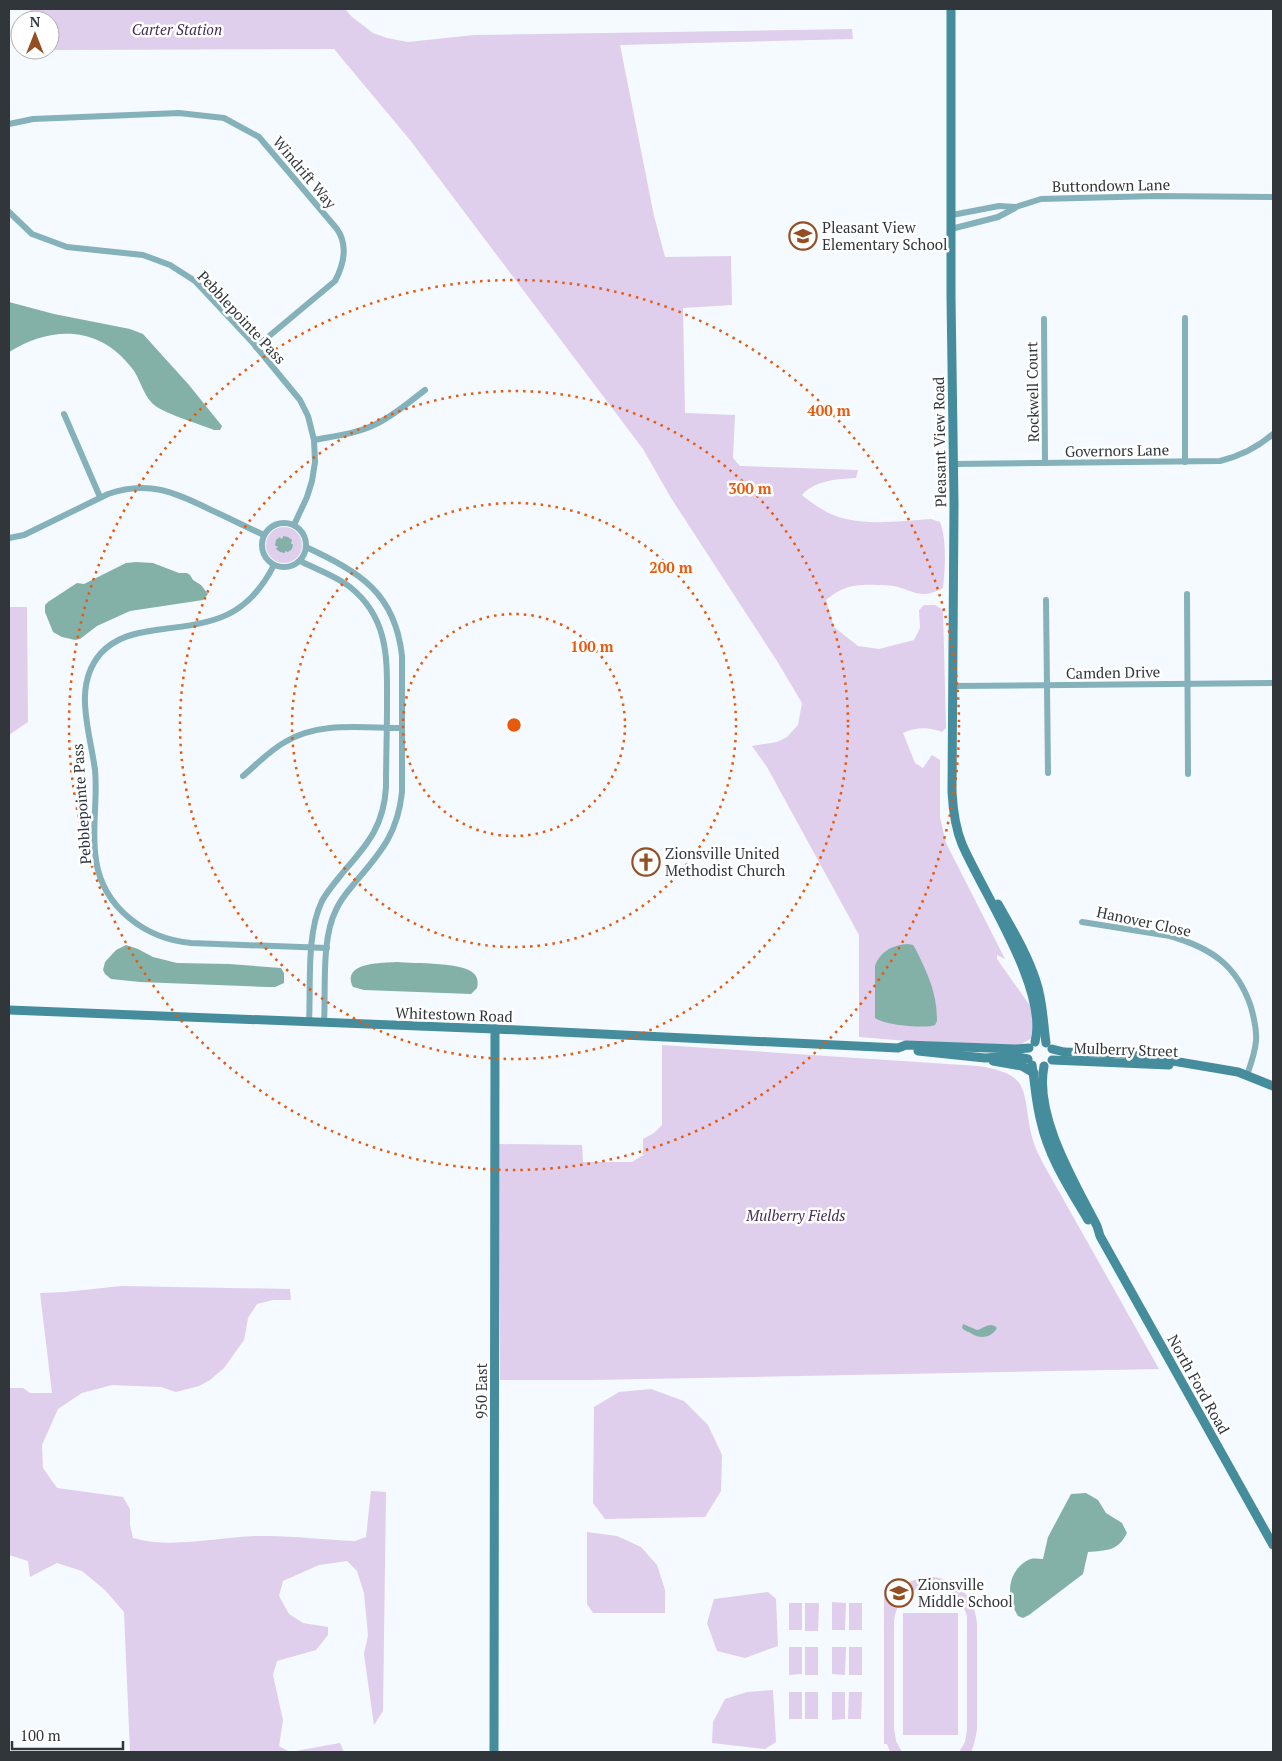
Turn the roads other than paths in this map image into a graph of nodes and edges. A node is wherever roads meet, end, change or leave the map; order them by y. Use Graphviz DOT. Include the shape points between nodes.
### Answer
graph roads {
  1 [pos="951,9"];
  2 [pos="9,124"];
  3 [pos="1273,197"];
  4 [pos="1016,207"];
  5 [pos="9,212"];
  6 [pos="952,215"];
  7 [pos="951,229"];
  8 [pos="1184,318"];
  9 [pos="1044,319"];
  10 [pos="256,347"];
  11 [pos="425,390"];
  12 [pos="64,414"];
  13 [pos="1273,434"];
  14 [pos="314,440"];
  15 [pos="1185,462"];
  16 [pos="1045,463"];
  17 [pos="954,464"];
  18 [pos="100,497"];
  19 [pos="294,525"];
  20 [pos="264,535"];
  21 [pos="9,538"];
  22 [pos="306,547"];
  23 [pos="300,561"];
  24 [pos="274,565"];
  25 [pos="1187,594"];
  26 [pos="1046,600"];
  27 [pos="1273,682"];
  28 [pos="1186,684"];
  29 [pos="1046,685"];
  30 [pos="953,686"];
  31 [pos="387,728"];
  32 [pos="402,728"];
  33 [pos="1048,773"];
  34 [pos="1188,774"];
  35 [pos="243,776"];
  36 [pos="976,870"];
  37 [pos="1082,922"];
  38 [pos="312,948"];
  39 [pos="327,948"];
  40 [pos="9,1010"];
  41 [pos="309,1022"];
  42 [pos="324,1023"];
  43 [pos="495,1029"];
  44 [pos="1032,1045"];
  45 [pos="1049,1046"];
  46 [pos="898,1048"];
  47 [pos="985,1058"];
  48 [pos="1048,1063"];
  49 [pos="1200,1065"];
  50 [pos="1031,1066"];
  51 [pos="1247,1075"];
  52 [pos="1273,1086"];
  53 [pos="1100,1236"];
  54 [pos="1273,1545"];
  55 [pos="494,1752"];
  1 -- 6 [label="street, Pleasant View Road"];
  2 -- 10 [label="street, Windrift Way" via="33,119 179,112 224,118 259,137 341,235 344,248 341,269 335,280"];
  3 -- 4 [label="street, Buttondown Lane" via="1041,199"];
  4 -- 6 [label="street, Buttondown Lane" via="999,206"];
  4 -- 7 [label="street" via="998,217"];
  5 -- 10 [label="street, Pebblepointe Pass" via="32,234 67,247 143,255 170,265 195,281"];
  6 -- 7 [label="street, Pleasant View Road"];
  7 -- 17 [label="street, Pleasant View Road"];
  8 -- 15 [label="street"];
  9 -- 16 [label="street, Rockwell Court"];
  10 -- 14 [label="street, Pebblepointe Pass" via="300,400"];
  11 -- 14 [label="street" via="373,426"];
  12 -- 18 [label="street"];
  13 -- 15 [label="street, Governors Lane" via="1250,451 1237,456 1220,461"];
  14 -- 19 [label="street, Pebblepointe Pass" via="312,481"];
  15 -- 16 [label="street, Governors Lane"];
  16 -- 17 [label="street, Governors Lane"];
  17 -- 30 [label="street, Pleasant View Road"];
  18 -- 20 [label="street" via="133,488 163,490 186,497"];
  18 -- 21 [label="street" via="24,535"];
  19 -- 20 [label="street" via="275,524"];
  19 -- 22 [label="street" via="304,535"];
  20 -- 24 [label="street" via="263,552"];
  22 -- 23 [label="street"];
  22 -- 32 [label="street" via="362,577 388,609 401,644"];
  23 -- 24 [label="street" via="286,567"];
  23 -- 31 [label="street" via="349,586 364,600 374,616 386,648"];
  24 -- 38 [label="street, Pebblepointe Pass" via="255,594 228,615 203,624 127,636 110,645 94,664 84,694 96,780 96,861 103,884 118,907 136,924 158,936 191,943"];
  25 -- 28 [label="street"];
  26 -- 29 [label="street"];
  27 -- 28 [label="street, Camden Drive"];
  28 -- 29 [label="street, Camden Drive"];
  28 -- 34 [label="street"];
  29 -- 30 [label="street, Camden Drive"];
  29 -- 33 [label="street"];
  30 -- 36 [label="street, Pleasant View Road" via="954,820"];
  31 -- 32 [label="street"];
  31 -- 35 [label="street" via="329,728 301,734 277,747"];
  31 -- 38 [label="street" via="382,814 369,842 322,902 313,928"];
  32 -- 39 [label="street" via="402,792 396,822 381,852 339,903 329,926"];
  36 -- 44 [label="street, Pleasant View Road" via="1026,975 1037,1025"];
  36 -- 45 [label="street, Pleasant View Road" via="1025,953 1036,982"];
  37 -- 51 [label="street, Hanover Close" via="1170,936 1206,950 1226,964 1248,997 1255,1025 1254,1056"];
  38 -- 39 [label="street, Pebblepointe Pass"];
  38 -- 41 [label="street"];
  39 -- 42 [label="street"];
  40 -- 41 [label="street, Whitestown Road"];
  41 -- 42 [label="street, Whitestown Road"];
  42 -- 43 [label="street, Whitestown Road"];
  43 -- 46 [label="street, Whitestown Road"];
  43 -- 55 [label="street, 950 East"];
  44 -- 45 [label="street, Mulberry Street"];
  44 -- 46 [label="street, Whitestown Road" via="1016,1049 906,1045"];
  44 -- 50 [label="street, Pleasant View Road"];
  45 -- 48 [label="street, Pleasant View Road"];
  45 -- 49 [label="street, Mulberry Street" via="1064,1052 1124,1054"];
  46 -- 47 [label="street, Whitestown Road"];
  47 -- 50 [label="street, Whitestown Road"];
  47 -- 50 [label="street, Whitestown Road" via="1013,1056"];
  48 -- 49 [label="street, Mulberry Street"];
  48 -- 50 [label="street, Mulberry Street"];
  48 -- 53 [label="street, North Ford Road" via="1042,1078 1051,1127 1060,1154"];
  49 -- 51 [label="street, Mulberry Street"];
  50 -- 53 [label="street, North Ford Road" via="1048,1146 1092,1228"];
  51 -- 52 [label="street, Mulberry Street"];
  53 -- 54 [label="street, North Ford Road"];
}
